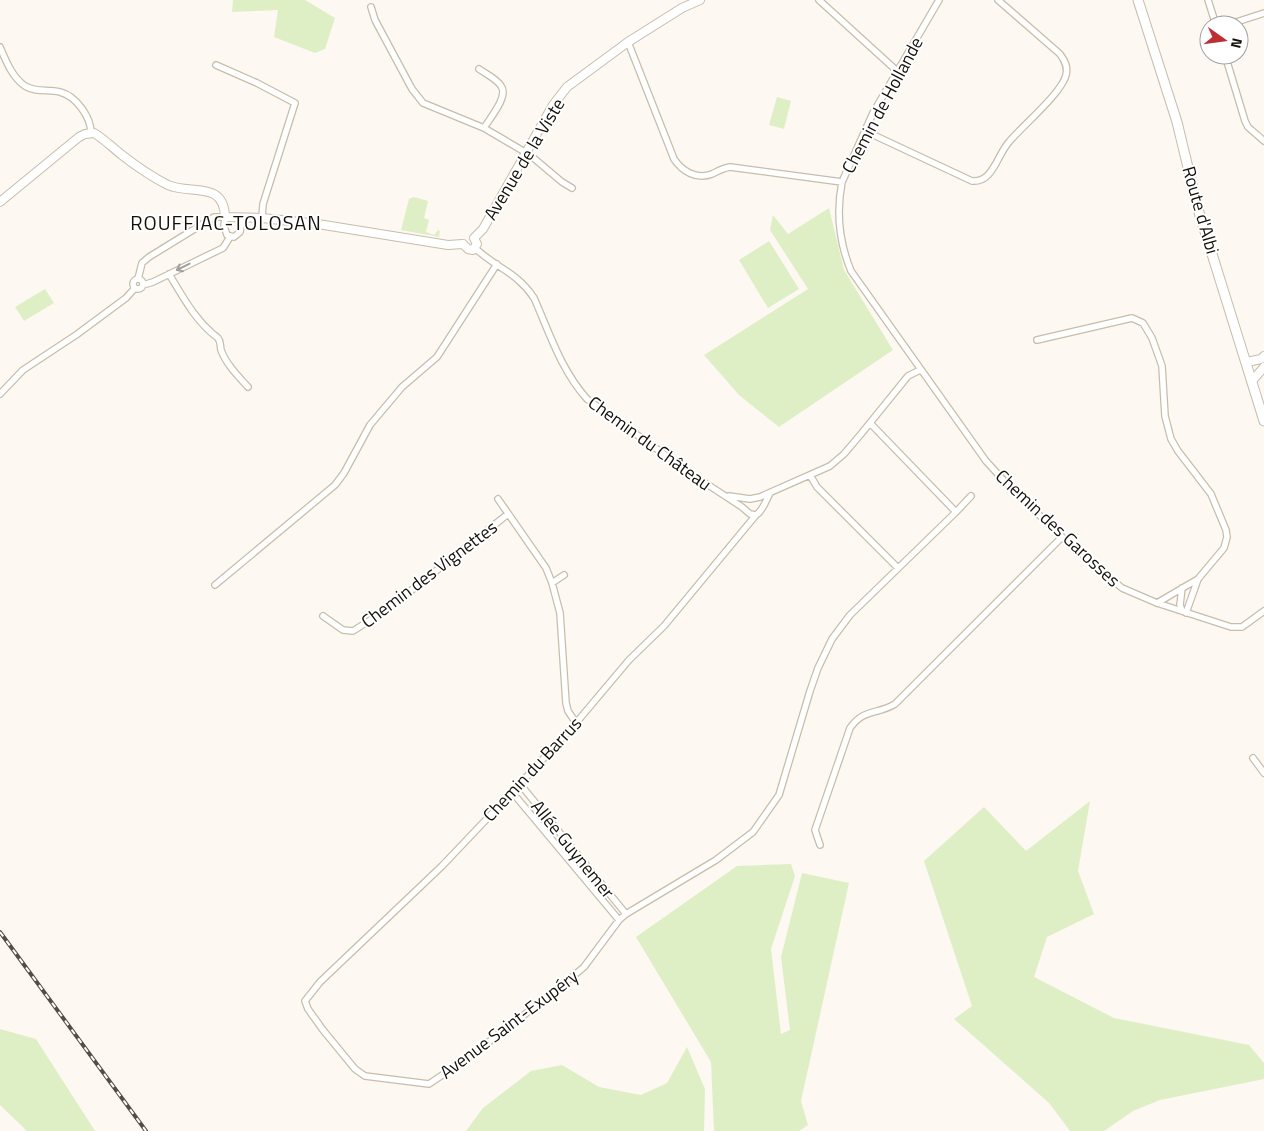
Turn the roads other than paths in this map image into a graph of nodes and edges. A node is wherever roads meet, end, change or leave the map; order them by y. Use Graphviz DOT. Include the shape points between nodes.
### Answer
graph roads {
  1 [pos="700,0"];
  2 [pos="819,0"];
  3 [pos="939,0"];
  4 [pos="998,0"];
  5 [pos="1138,0"];
  6 [pos="1208,0"];
  7 [pos="371,7"];
  8 [pos="1264,13"];
  9 [pos="1213,15"];
  10 [pos="1249,18"];
  11 [pos="628,42"];
  12 [pos="0,47"];
  13 [pos="216,65"];
  14 [pos="1228,65"];
  15 [pos="479,69"];
  16 [pos="897,71"];
  17 [pos="484,128"];
  18 [pos="864,131"];
  19 [pos="91,133"];
  20 [pos="1264,141"];
  21 [pos="526,153"];
  22 [pos="842,182"];
  23 [pos="572,188"];
  24 [pos="0,202"];
  25 [pos="224,217"];
  26 [pos="242,218"];
  27 [pos="262,218"];
  28 [pos="230,237"];
  29 [pos="474,238"];
  30 [pos="464,244"];
  31 [pos="475,248"];
  32 [pos="497,264"];
  33 [pos="169,274"];
  34 [pos="140,282"];
  35 [pos="1037,340"];
  36 [pos="1264,356"];
  37 [pos="1247,362"];
  38 [pos="1264,367"];
  39 [pos="920,370"];
  40 [pos="1252,381"];
  41 [pos="248,387"];
  42 [pos="0,394"];
  43 [pos="1264,421"];
  44 [pos="870,423"];
  45 [pos="810,475"];
  46 [pos="770,493"];
  47 [pos="724,496"];
  48 [pos="970,496"];
  49 [pos="752,498"];
  50 [pos="498,499"];
  51 [pos="762,506"];
  52 [pos="747,511"];
  53 [pos="956,512"];
  54 [pos="508,514"];
  55 [pos="756,515"];
  56 [pos="746,525"];
  57 [pos="1062,537"];
  58 [pos="898,568"];
  59 [pos="564,575"];
  60 [pos="1198,579"];
  61 [pos="552,583"];
  62 [pos="215,585"];
  63 [pos="1182,588"];
  64 [pos="1157,603"];
  65 [pos="1264,611"];
  66 [pos="1184,612"];
  67 [pos="323,616"];
  68 [pos="576,722"];
  69 [pos="1253,758"];
  70 [pos="1264,773"];
  71 [pos="520,784"];
  72 [pos="512,792"];
  73 [pos="820,845"];
  74 [pos="626,914"];
  75 [pos="619,920"];
  76 [pos="305,1001"];
  1 -- 11 [label="street, Avenue de la Viste"];
  2 -- 16 [label="street"];
  3 -- 16 [label="street, Chemin de Hollande"];
  4 -- 18 [label="street" via="1060,54 1065,61 1066,76 1060,88 1008,143 985,179 979,182 966,178"];
  5 -- 37 [label="main road, Route d'Albi" via="1177,122 1198,209"];
  6 -- 9 [label="street"];
  7 -- 17 [label="street" via="412,89 423,103"];
  8 -- 10 [label="street"];
  11 -- 21 [label="street, Avenue de la Viste" via="568,87 553,105"];
  11 -- 22 [label="street" via="674,158 686,173 706,175 730,167"];
  12 -- 19 [label="street" via="15,77 26,86 36,91 60,92 72,99 87,115"];
  13 -- 27 [label="street" via="295,103 263,204"];
  14 -- 20 [label="street" via="1245,121"];
  15 -- 17 [label="street" via="504,92"];
  16 -- 18 [label="street, Chemin de Hollande"];
  17 -- 21 [label="street"];
  18 -- 22 [label="street, Chemin de Hollande"];
  19 -- 24 [label="street" via="79,137"];
  19 -- 25 [label="street" via="100,136 134,164 167,184 183,190 212,192 220,202"];
  21 -- 23 [label="street"];
  21 -- 29 [label="street, Avenue de la Viste" via="483,229"];
  22 -- 39 [label="street, Chemin de Hollande" via="839,222 843,250 851,271"];
  25 -- 26 [label="street"];
  25 -- 28 [label="street" via="225,231"];
  25 -- 34 [label="street" via="214,216 149,256 142,263"];
  26 -- 27 [label="street"];
  26 -- 28 [label="street" via="240,232"];
  27 -- 30 [label="street" via="448,245"];
  28 -- 33 [label="street, one-way" via="223,248"];
  29 -- 30 [label="street" via="467,237"];
  29 -- 31 [label="street"];
  30 -- 31 [label="street" via="468,250"];
  31 -- 32 [label="street, Chemin du Château"];
  32 -- 47 [label="street, Chemin du Château" via="530,291 566,372 587,400"];
  32 -- 62 [label="street" via="437,357 402,387 370,425 335,485"];
  33 -- 34 [label="street" via="153,282"];
  33 -- 41 [label="street" via="196,316 218,338 226,359"];
  34 -- 42 [label="street" via="133,282 135,288 126,298 23,370"];
  35 -- 60 [label="street" via="1132,318 1143,323 1162,366 1165,416 1171,439 1211,494 1226,530 1224,548"];
  36 -- 37 [label="street"];
  37 -- 40 [label="main road, Route d'Albi"];
  38 -- 40 [label="street"];
  39 -- 44 [label="street, Chemin du Château" via="908,376"];
  39 -- 57 [label="street, Chemin des Garosses" via="986,461"];
  40 -- 43 [label="main road, Route d'Albi"];
  44 -- 45 [label="street, Chemin du Château" via="837,460"];
  44 -- 53 [label="street"];
  45 -- 46 [label="street, Chemin du Château"];
  45 -- 58 [label="street" via="817,487"];
  46 -- 49 [label="street, Chemin du Château"];
  46 -- 51 [label="street"];
  47 -- 49 [label="street, Chemin du Château"];
  47 -- 52 [label="street, Chemin du Château"];
  48 -- 53 [label="street, Avenue Saint-Exupéry"];
  49 -- 51 [label="street" via="760,500"];
  49 -- 52 [label="street" via="746,503"];
  50 -- 54 [label="street"];
  51 -- 55 [label="street"];
  52 -- 55 [label="street"];
  52 -- 56 [label="street"];
  53 -- 58 [label="street, Avenue Saint-Exupéry"];
  54 -- 61 [label="street" via="546,568"];
  54 -- 67 [label="street, Chemin des Vignettes" via="389,608 353,631 344,630"];
  55 -- 56 [label="street, Chemin du Barrus"];
  56 -- 68 [label="street, Chemin du Barrus" via="664,626 629,660"];
  57 -- 64 [label="street, Chemin des Garosses" via="1122,588"];
  57 -- 73 [label="street" via="895,704 856,719 850,728 815,830"];
  58 -- 74 [label="street, Avenue Saint-Exupéry" via="850,615 832,639 810,691 778,795 753,832 716,860"];
  59 -- 61 [label="street"];
  60 -- 63 [label="street"];
  60 -- 66 [label="street"];
  61 -- 68 [label="street" via="560,613 566,703"];
  63 -- 64 [label="street"];
  63 -- 66 [label="street" via="1180,605"];
  64 -- 66 [label="street, Chemin des Garosses"];
  65 -- 66 [label="street, Chemin des Garosses" via="1238,628"];
  68 -- 71 [label="street, Chemin du Barrus"];
  69 -- 70 [label="street"];
  71 -- 72 [label="street, Chemin du Barrus"];
  71 -- 74 [label="street, Allée Guynemer"];
  72 -- 75 [label="street, Allée Guynemer"];
  72 -- 76 [label="street, Chemin du Barrus" via="442,866 320,982"];
  74 -- 75 [label="street, Avenue Saint-Exupéry"];
  75 -- 76 [label="street, Avenue Saint-Exupéry" via="584,967 469,1057 429,1084 366,1076 356,1069 323,1030"];
}
